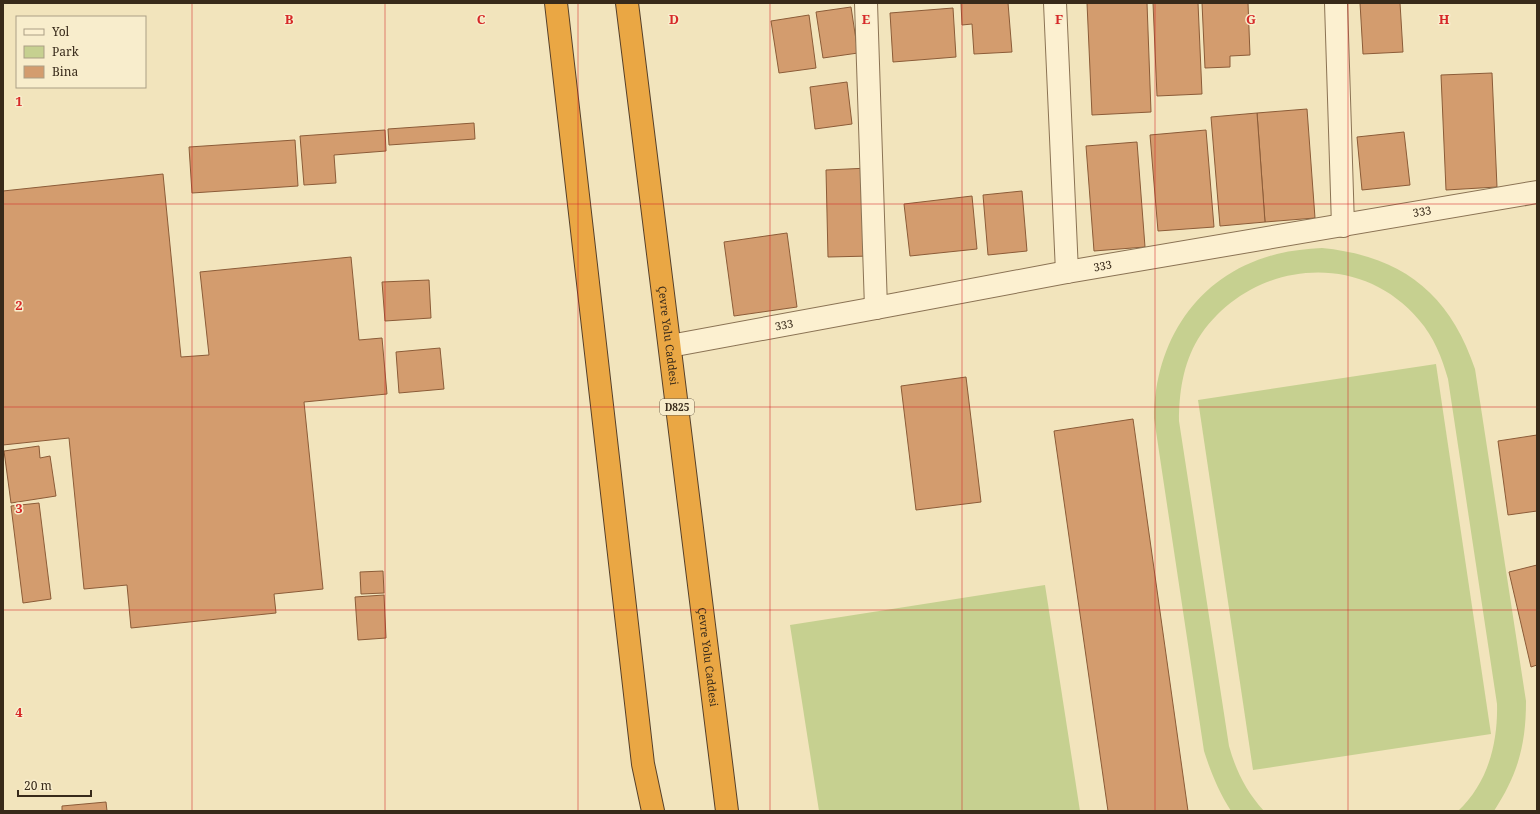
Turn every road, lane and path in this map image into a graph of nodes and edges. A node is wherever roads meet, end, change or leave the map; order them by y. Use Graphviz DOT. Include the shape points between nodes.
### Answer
graph roads {
  1 [pos="556,3"];
  2 [pos="627,3"];
  3 [pos="866,3"];
  4 [pos="1055,3"];
  5 [pos="1336,3"];
  6 [pos="1537,192"];
  7 [pos="1343,226"];
  8 [pos="1067,272"];
  9 [pos="876,308"];
  10 [pos="670,346"];
  11 [pos="653,811"];
  12 [pos="727,811"];
  1 -- 11 [label="highway" via="643,764"];
  2 -- 10 [label="highway, Çevre Yolu Caddesi / D825"];
  3 -- 9 [label="street"];
  4 -- 8 [label="street"];
  5 -- 7 [label="street"];
  6 -- 7 [label="street, 333"];
  7 -- 8 [label="street, 333"];
  8 -- 9 [label="street, 333"];
  9 -- 10 [label="street, 333"];
  10 -- 12 [label="highway, Çevre Yolu Caddesi / D825"];
}
